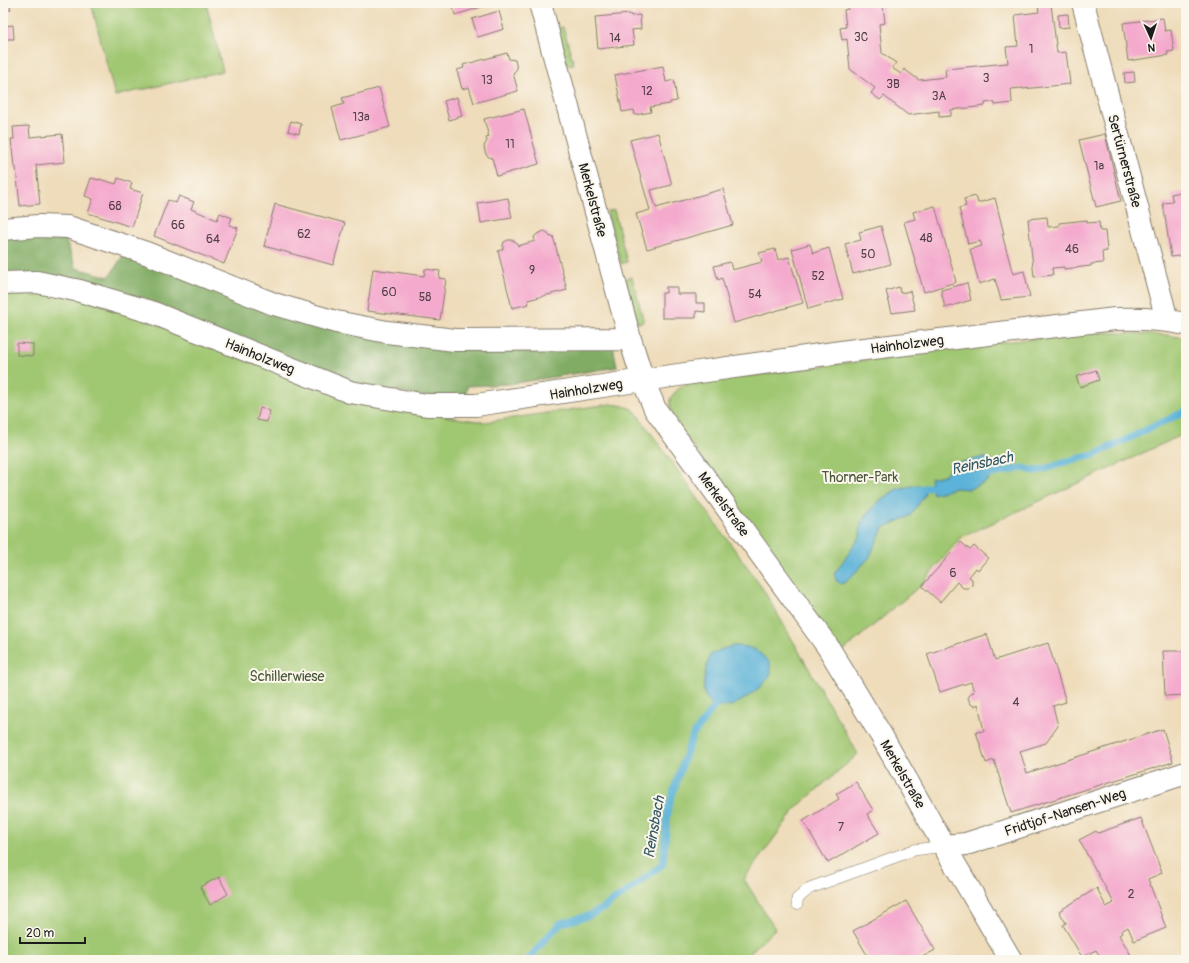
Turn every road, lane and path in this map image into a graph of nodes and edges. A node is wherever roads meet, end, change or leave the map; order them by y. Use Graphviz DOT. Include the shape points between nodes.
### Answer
graph roads {
  1 [pos="540,3"];
  2 [pos="1083,3"];
  3 [pos="3,229"];
  4 [pos="3,282"];
  5 [pos="1177,322"];
  6 [pos="630,339"];
  7 [pos="643,380"];
  8 [pos="1186,773"];
  9 [pos="944,846"];
  10 [pos="797,904"];
  11 [pos="1011,960"];
  1 -- 6 [label="street, Merkelstraße"];
  2 -- 5 [label="street, Sertürnerstraße"];
  3 -- 6 [label="street" via="68,227 146,253 274,304 336,322 387,332 455,340"];
  4 -- 7 [label="street, Hainholzweg" via="37,282 80,291 151,312 350,392 427,405 476,405"];
  5 -- 7 [label="street, Hainholzweg" via="1114,319 873,348"];
  6 -- 7 [label="street, Merkelstraße"];
  7 -- 9 [label="street, Merkelstraße" via="656,409 828,647"];
  8 -- 9 [label="street, Fridtjof-Nansen-Weg" via="966,844"];
  9 -- 10 [label="lane" via="914,850 810,888 797,899"];
  9 -- 11 [label="street, Merkelstraße"];
}
